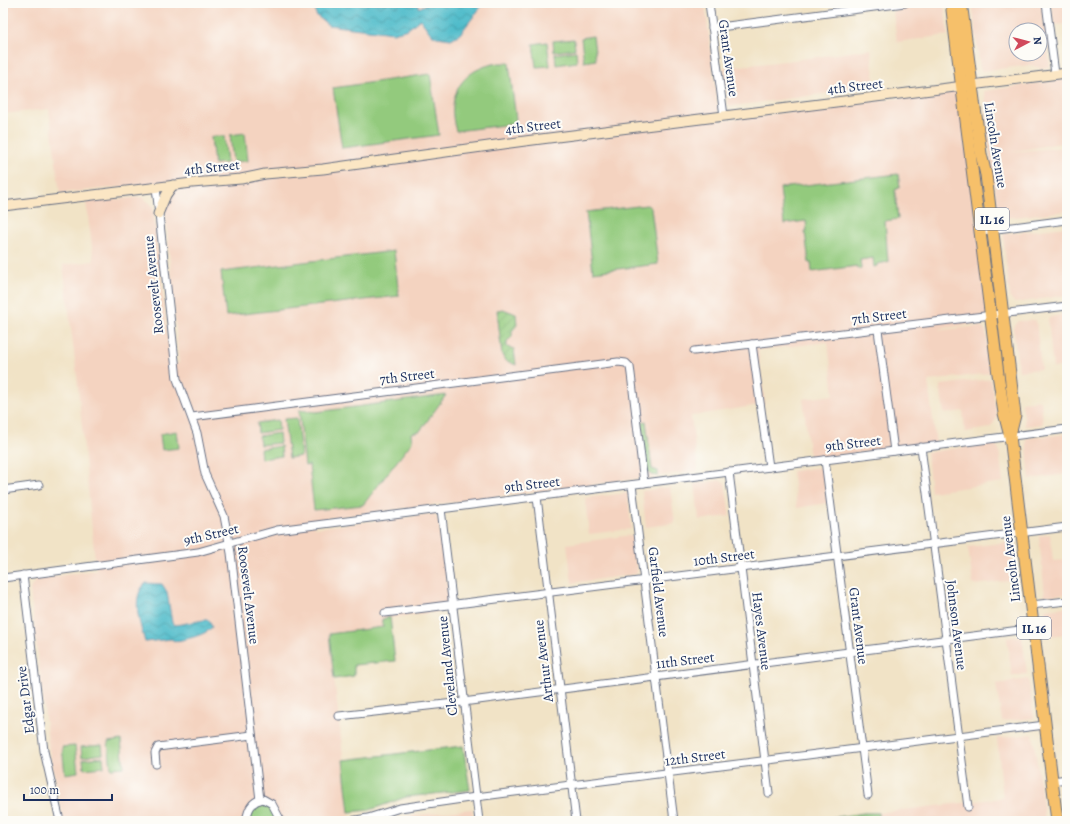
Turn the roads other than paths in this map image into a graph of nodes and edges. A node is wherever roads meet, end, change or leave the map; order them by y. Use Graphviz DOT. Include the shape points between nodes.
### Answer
graph roads {
  1 [pos="709,3"];
  2 [pos="904,3"];
  3 [pos="955,3"];
  4 [pos="959,3"];
  5 [pos="1046,3"];
  6 [pos="712,28"];
  7 [pos="1067,73"];
  8 [pos="1055,74"];
  9 [pos="967,86"];
  10 [pos="724,116"];
  11 [pos="173,185"];
  12 [pos="156,187"];
  13 [pos="3,206"];
  14 [pos="158,214"];
  15 [pos="1067,220"];
  16 [pos="994,229"];
  17 [pos="980,230"];
  18 [pos="1067,306"];
  19 [pos="1004,314"];
  20 [pos="991,315"];
  21 [pos="878,330"];
  22 [pos="752,344"];
  23 [pos="694,351"];
  24 [pos="192,416"];
  25 [pos="1067,429"];
  26 [pos="1010,436"];
  27 [pos="921,447"];
  28 [pos="894,451"];
  29 [pos="825,460"];
  30 [pos="769,467"];
  31 [pos="729,472"];
  32 [pos="644,483"];
  33 [pos="632,484"];
  34 [pos="39,485"];
  35 [pos="3,490"];
  36 [pos="537,497"];
  37 [pos="441,509"];
  38 [pos="1067,527"];
  39 [pos="1022,532"];
  40 [pos="934,544"];
  41 [pos="229,545"];
  42 [pos="837,556"];
  43 [pos="741,568"];
  44 [pos="23,576"];
  45 [pos="3,578"];
  46 [pos="644,581"];
  47 [pos="548,593"];
  48 [pos="1067,601"];
  49 [pos="453,605"];
  50 [pos="1031,605"];
  51 [pos="385,613"];
  52 [pos="1034,628"];
  53 [pos="946,640"];
  54 [pos="850,652"];
  55 [pos="753,665"];
  56 [pos="656,677"];
  57 [pos="559,690"];
  58 [pos="463,702"];
  59 [pos="339,716"];
  60 [pos="1045,725"];
  61 [pos="252,735"];
  62 [pos="959,736"];
  63 [pos="862,748"];
  64 [pos="765,761"];
  65 [pos="156,764"];
  66 [pos="668,773"];
  67 [pos="1067,779"];
  68 [pos="1052,781"];
  69 [pos="571,786"];
  70 [pos="769,793"];
  71 [pos="868,795"];
  72 [pos="476,797"];
  73 [pos="260,800"];
  74 [pos="968,807"];
  75 [pos="60,821"];
  76 [pos="246,821"];
  77 [pos="281,821"];
  78 [pos="350,821"];
  79 [pos="479,821"];
  80 [pos="576,821"];
  81 [pos="674,821"];
  82 [pos="1057,821"];
  1 -- 6 [label="street, Grant Avenue"];
  2 -- 6 [label="street"];
  3 -- 9 [label="main road, Lincoln Avenue / IL 16" via="952,10"];
  4 -- 9 [label="main road, Lincoln Avenue / IL 16" via="962,9"];
  5 -- 8 [label="street"];
  6 -- 10 [label="street, Grant Avenue"];
  7 -- 8 [label="street, 4th Street"];
  8 -- 9 [label="street, 4th Street"];
  9 -- 10 [label="street, 4th Street"];
  9 -- 16 [label="main road, Lincoln Avenue / IL 16" via="986,175"];
  9 -- 17 [label="main road, Lincoln Avenue / IL 16"];
  10 -- 11 [label="street, 4th Street" via="323,169"];
  11 -- 12 [label="street, 4th Street"];
  11 -- 14 [label="street"];
  12 -- 13 [label="street, 4th Street"];
  12 -- 14 [label="street, Roosevelt Avenue"];
  14 -- 24 [label="street, Roosevelt Avenue" via="175,368 180,391"];
  15 -- 16 [label="street"];
  16 -- 17 [label="street"];
  16 -- 19 [label="main road, Lincoln Avenue / IL 16"];
  17 -- 20 [label="main road, Lincoln Avenue / IL 16"];
  18 -- 19 [label="street, 7th Street"];
  19 -- 20 [label="street, 7th Street"];
  19 -- 26 [label="main road, Lincoln Avenue / IL 16" via="1015,414"];
  20 -- 21 [label="street, 7th Street"];
  20 -- 26 [label="main road, Lincoln Avenue / IL 16" via="1004,413"];
  21 -- 22 [label="street, 7th Street"];
  21 -- 28 [label="street"];
  22 -- 23 [label="street, 7th Street"];
  22 -- 30 [label="street"];
  24 -- 32 [label="street, 7th Street" via="626,363 630,367"];
  24 -- 41 [label="street, Roosevelt Avenue" via="198,433 203,469 224,516"];
  25 -- 26 [label="street, 9th Street"];
  26 -- 27 [label="street, 9th Street"];
  26 -- 39 [label="main road, Lincoln Avenue / IL 16"];
  27 -- 28 [label="street, 9th Street"];
  27 -- 40 [label="street, Johnson Avenue"];
  28 -- 29 [label="street, 9th Street"];
  29 -- 30 [label="street, 9th Street"];
  29 -- 42 [label="street, Grant Avenue"];
  30 -- 31 [label="street, 9th Street"];
  31 -- 32 [label="street, 9th Street"];
  31 -- 43 [label="street, Hayes Avenue"];
  32 -- 33 [label="street, 9th Street"];
  33 -- 36 [label="street, 9th Street"];
  33 -- 46 [label="street, Garfield Avenue"];
  34 -- 35 [label="street"];
  36 -- 37 [label="street, 9th Street"];
  36 -- 47 [label="street, Arthur Avenue"];
  37 -- 41 [label="street, 9th Street" via="287,529"];
  37 -- 49 [label="street, Cleveland Avenue"];
  38 -- 39 [label="street, 10th Street"];
  39 -- 40 [label="street, 10th Street"];
  39 -- 50 [label="main road, Lincoln Avenue / IL 16"];
  40 -- 42 [label="street, 10th Street"];
  40 -- 53 [label="street, Johnson Avenue"];
  41 -- 44 [label="street, 9th Street" via="198,552"];
  41 -- 61 [label="street, Roosevelt Avenue"];
  42 -- 43 [label="street, 10th Street"];
  42 -- 54 [label="street, Grant Avenue"];
  43 -- 46 [label="street, 10th Street"];
  43 -- 55 [label="street, Hayes Avenue"];
  44 -- 45 [label="street, 9th Street"];
  44 -- 75 [label="street, Edgar Drive" via="44,751"];
  46 -- 47 [label="street, 10th Street"];
  46 -- 56 [label="street, Garfield Avenue"];
  47 -- 49 [label="street, 10th Street"];
  47 -- 57 [label="street, Arthur Avenue"];
  48 -- 50 [label="street"];
  49 -- 51 [label="street, 10th Street"];
  49 -- 58 [label="street, Cleveland Avenue"];
  50 -- 52 [label="main road, Lincoln Avenue / IL 16"];
  52 -- 53 [label="street, 11th Street"];
  52 -- 60 [label="main road, Lincoln Avenue / IL 16"];
  53 -- 54 [label="street, 11th Street"];
  53 -- 62 [label="street, Johnson Avenue"];
  54 -- 55 [label="street, 11th Street"];
  54 -- 63 [label="street, Grant Avenue"];
  55 -- 56 [label="street, 11th Street"];
  55 -- 64 [label="street, Hayes Avenue"];
  56 -- 57 [label="street, 11th Street"];
  56 -- 66 [label="street, Garfield Avenue"];
  57 -- 58 [label="street, 11th Street"];
  57 -- 69 [label="street, Arthur Avenue"];
  58 -- 59 [label="street, 11th Street"];
  58 -- 72 [label="street, Cleveland Avenue"];
  60 -- 62 [label="street, 12th Street"];
  60 -- 68 [label="main road, Lincoln Avenue / IL 16"];
  61 -- 65 [label="street" via="158,747 154,753"];
  61 -- 73 [label="street, Roosevelt Avenue"];
  62 -- 63 [label="street, 12th Street"];
  62 -- 74 [label="street, Johnson Avenue"];
  63 -- 64 [label="street, 12th Street"];
  63 -- 71 [label="street, Grant Avenue"];
  64 -- 66 [label="street, 12th Street"];
  64 -- 70 [label="street, Hayes Avenue"];
  66 -- 69 [label="street, 12th Street"];
  66 -- 81 [label="street, Garfield Avenue"];
  67 -- 68 [label="street"];
  68 -- 82 [label="main road, Lincoln Avenue / IL 16"];
  69 -- 72 [label="street, 12th Street"];
  69 -- 80 [label="street, Arthur Avenue"];
  72 -- 78 [label="street, 12th Street" via="400,808"];
  72 -- 79 [label="street, Cleveland Avenue"];
  73 -- 76 [label="street" via="250,808"];
  73 -- 77 [label="street" via="272,804"];
}
